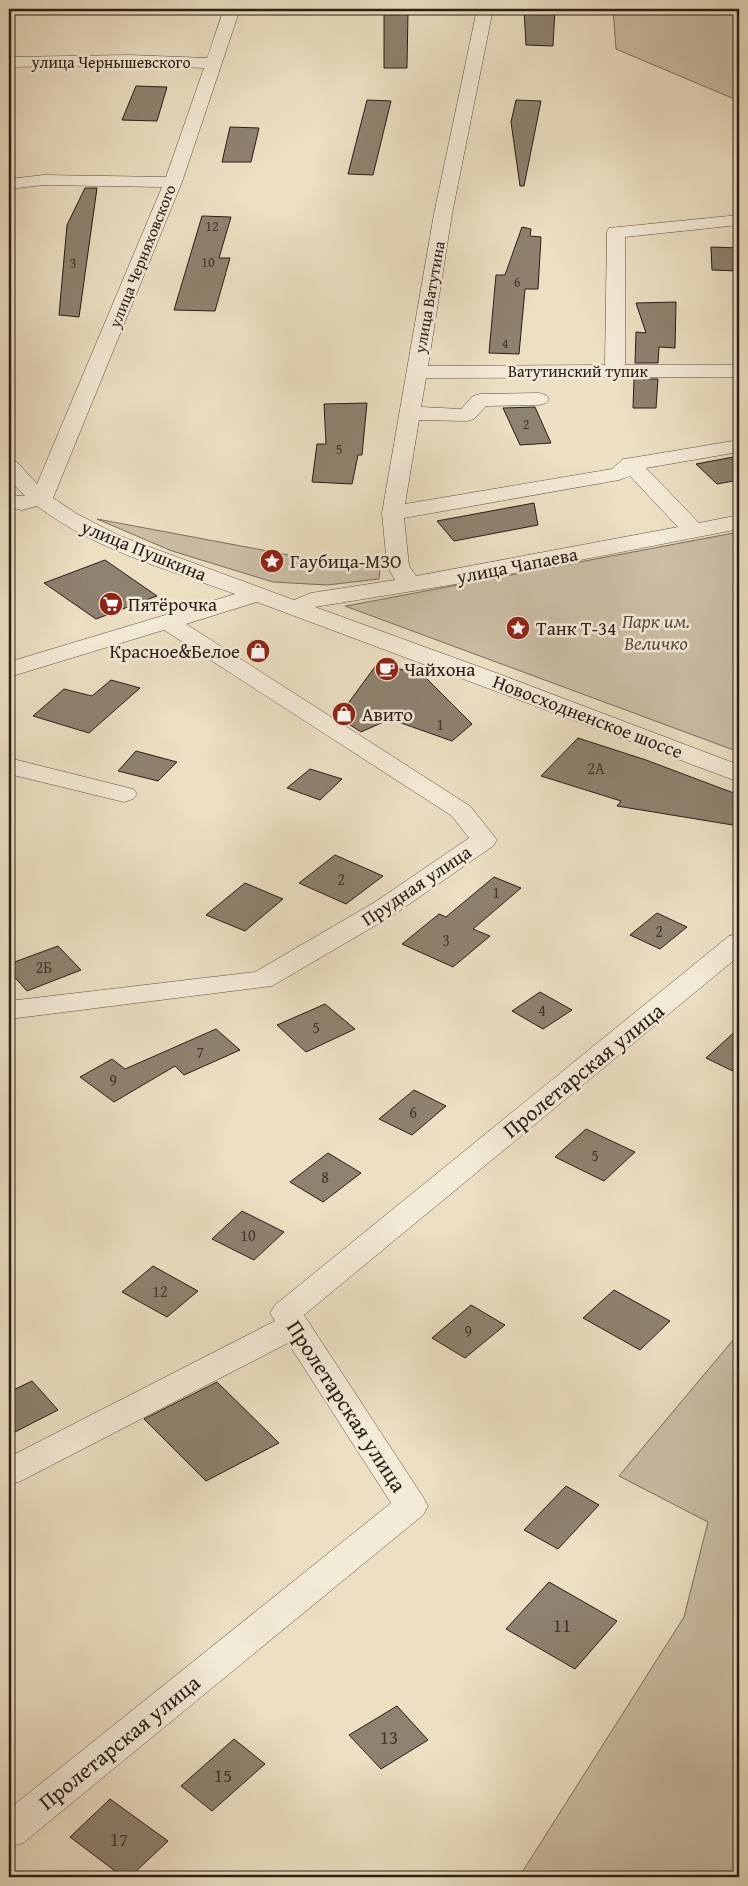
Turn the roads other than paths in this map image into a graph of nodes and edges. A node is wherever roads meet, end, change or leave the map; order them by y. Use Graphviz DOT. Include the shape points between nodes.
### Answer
graph roads {
  1 [pos="232,9"];
  2 [pos="485,9"];
  3 [pos="9,62"];
  4 [pos="214,63"];
  5 [pos="173,182"];
  6 [pos="9,184"];
  7 [pos="739,220"];
  8 [pos="615,371"];
  9 [pos="739,371"];
  10 [pos="416,372"];
  11 [pos="539,399"];
  12 [pos="409,412"];
  13 [pos="739,446"];
  14 [pos="631,464"];
  15 [pos="9,467"];
  16 [pos="42,498"];
  17 [pos="9,501"];
  18 [pos="394,514"];
  19 [pos="739,522"];
  20 [pos="694,531"];
  21 [pos="410,586"];
  22 [pos="258,594"];
  23 [pos="296,608"];
  24 [pos="167,622"];
  25 [pos="9,670"];
  26 [pos="9,766"];
  27 [pos="739,774"];
  28 [pos="124,794"];
  29 [pos="739,942"];
  30 [pos="9,1010"];
  31 [pos="294,1325"];
  32 [pos="9,1472"];
  33 [pos="9,1831"];
  1 -- 4 [label="street, улица Черняховского"];
  2 -- 10 [label="street, улица Ватутина" via="443,214"];
  3 -- 4 [label="street, улица Чернышевского" via="129,60"];
  4 -- 5 [label="street, улица Черняховского"];
  5 -- 6 [label="street" via="44,180"];
  5 -- 16 [label="street, улица Черняховского"];
  7 -- 8 [label="street" via="616,232"];
  8 -- 9 [label="street, Ватутинский тупик"];
  8 -- 10 [label="street, Ватутинский тупик"];
  10 -- 12 [label="street, улица Ватутина"];
  11 -- 12 [label="street" via="480,400 469,425"];
  12 -- 18 [label="street, улица Ватутина"];
  13 -- 14 [label="street"];
  14 -- 18 [label="street" via="619,474"];
  14 -- 20 [label="street"];
  15 -- 16 [label="street, улица Пушкина"];
  16 -- 17 [label="street" via="22,503"];
  16 -- 22 [label="street, улица Пушкина" via="65,518 112,541"];
  18 -- 21 [label="street, улица Ватутина" via="398,566"];
  19 -- 20 [label="street, улица Чапаева"];
  20 -- 21 [label="street, улица Чапаева"];
  21 -- 23 [label="street, улица Чапаева" via="311,600"];
  22 -- 23 [label="street, улица Пушкина"];
  22 -- 24 [label="street"];
  23 -- 27 [label="street, Новосходненское шоссе"];
  24 -- 25 [label="street"];
  24 -- 30 [label="street, Прудная улица" via="460,811 484,840 384,908 262,980"];
  26 -- 28 [label="street"];
  29 -- 31 [label="street, Пролетарская улица" via="286,1312"];
  31 -- 32 [label="street"];
  31 -- 33 [label="street, Пролетарская улица" via="411,1506"];
}
